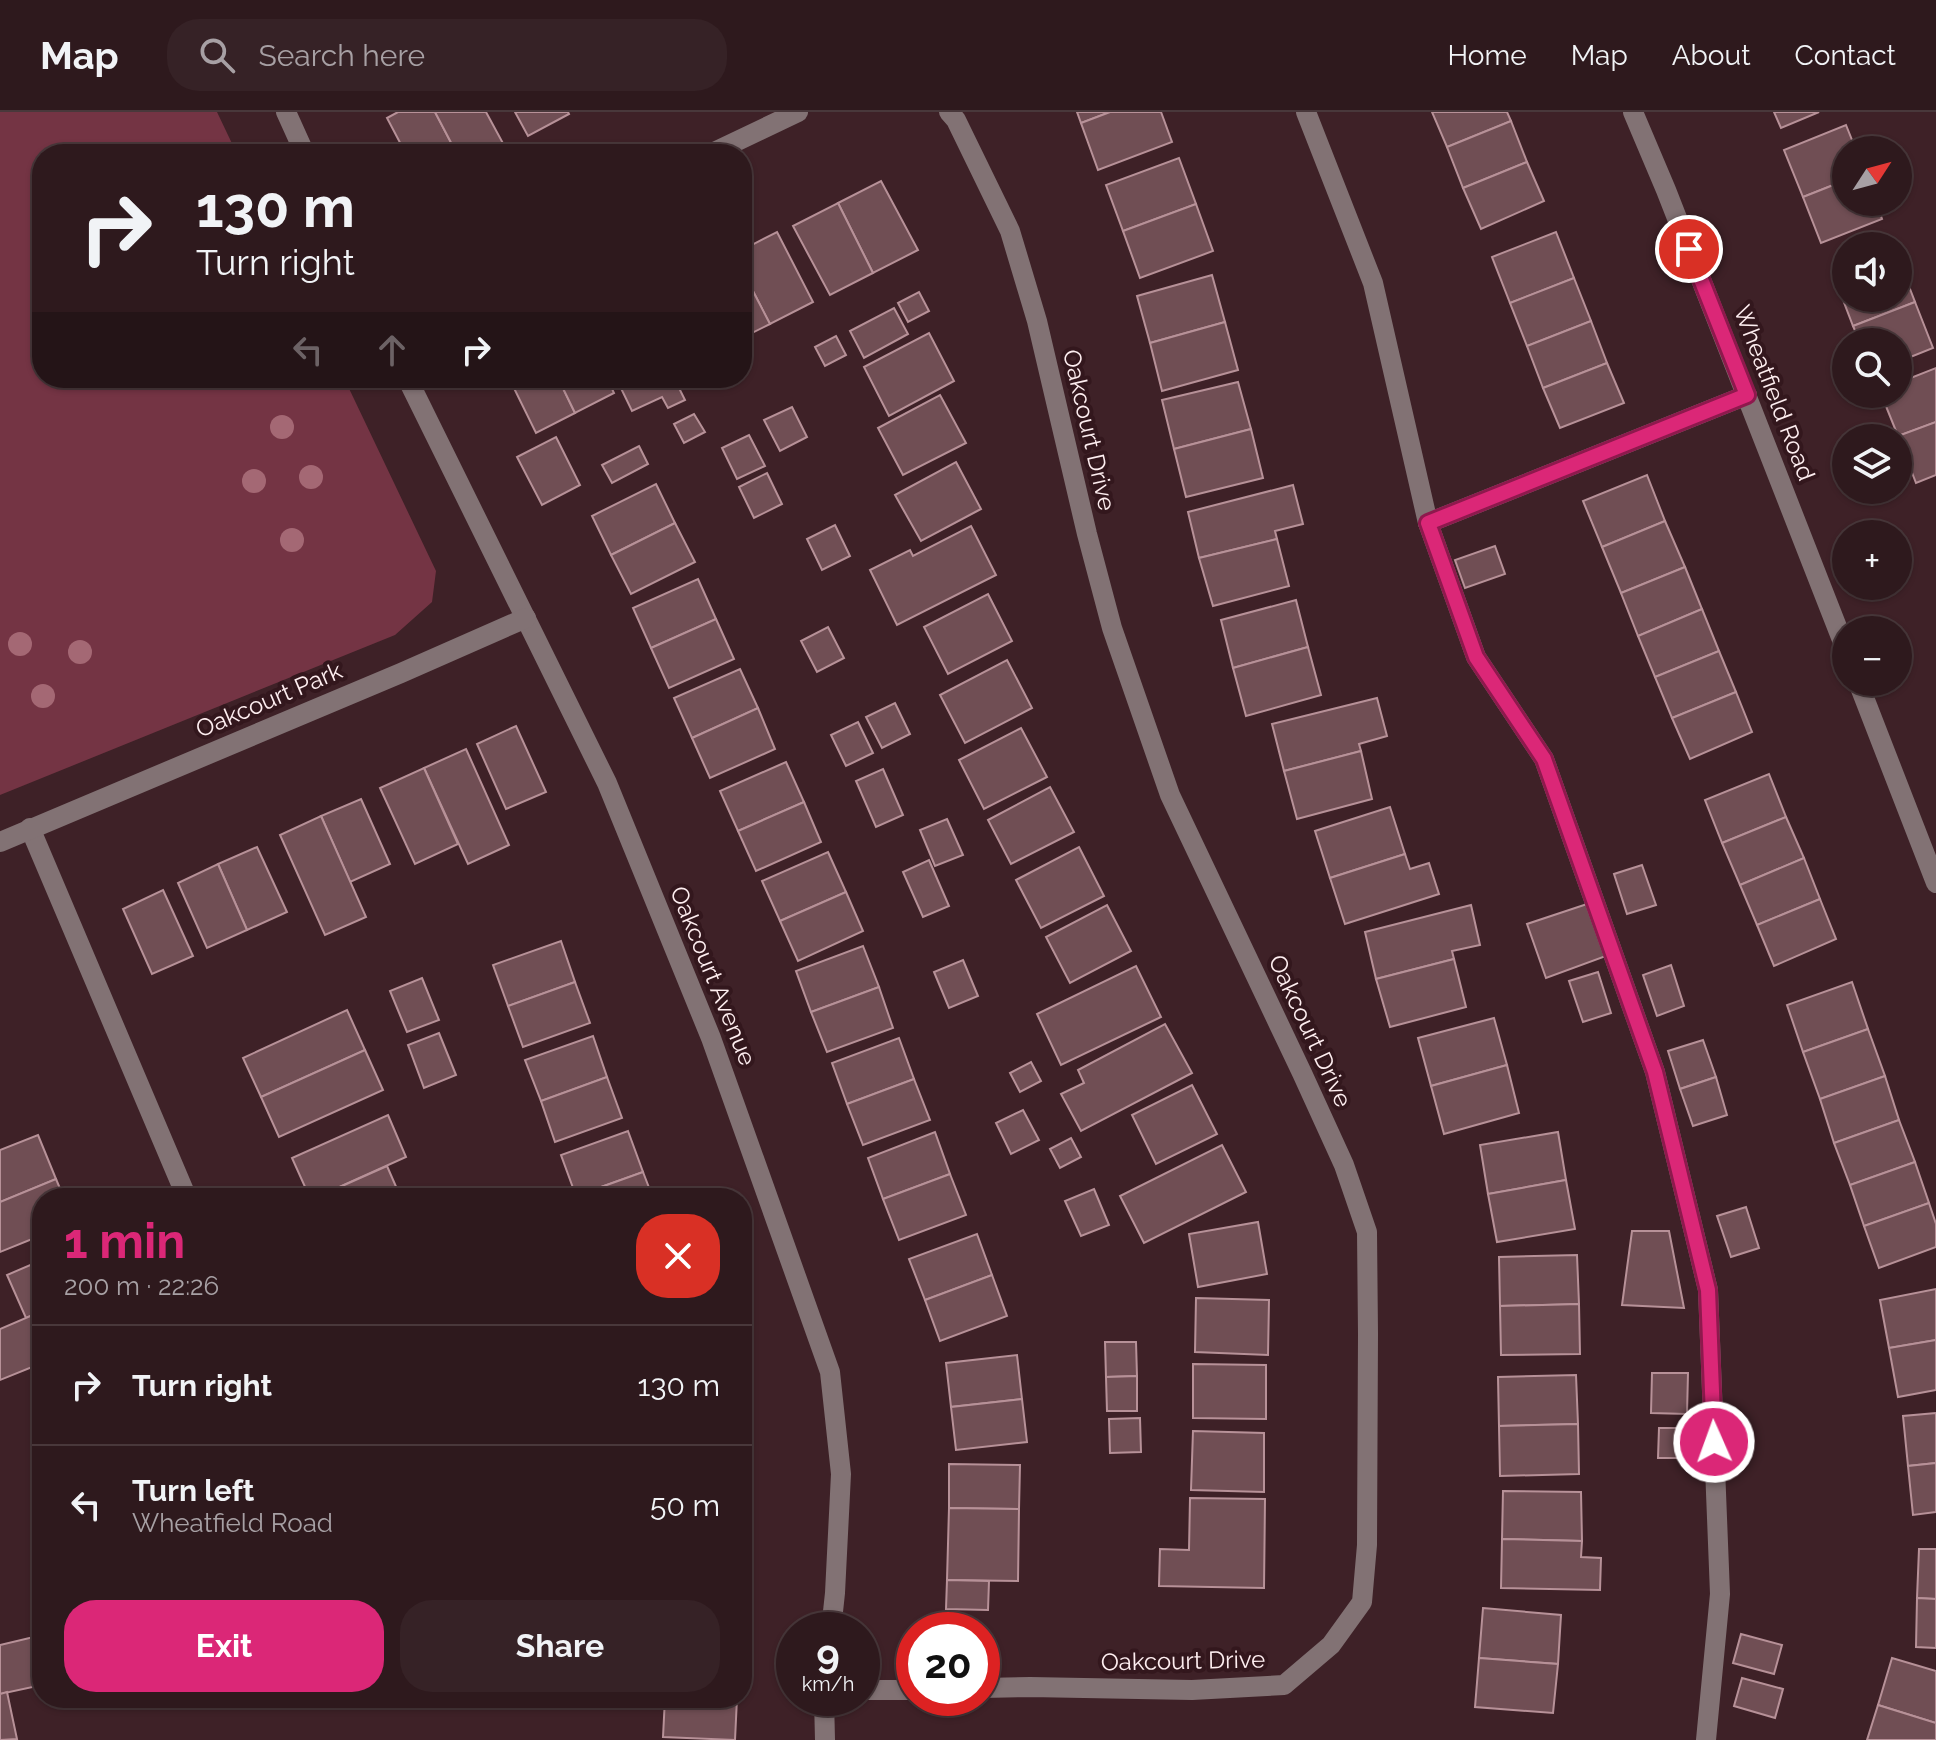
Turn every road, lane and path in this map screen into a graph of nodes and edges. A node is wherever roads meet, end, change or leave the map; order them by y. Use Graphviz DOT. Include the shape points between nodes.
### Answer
graph roads {
  1 [pos="286,112"];
  2 [pos="798,112"];
  3 [pos="949,112"];
  4 [pos="1306,112"];
  5 [pos="1633,112"];
  6 [pos="300,144"];
  7 [pos="731,144"];
  8 [pos="412,388"];
  9 [pos="1747,395"];
  10 [pos="1428,523"];
  11 [pos="1833,616"];
  12 [pos="526,618"];
  13 [pos="1863,696"];
  14 [pos="30,828"];
  15 [pos="0,842"];
  16 [pos="1936,883"];
  17 [pos="183,1188"];
  18 [pos="833,1612"];
  19 [pos="1000,1688"];
  20 [pos="824,1716"];
  21 [pos="825,1740"];
  22 [pos="1706,1740"];
  1 -- 6 [label="street"];
  2 -- 7 [label="street"];
  3 -- 19 [label="street, Oakcourt Drive" via="1010,231 1112,628 1170,795 1344,1165 1367,1232 1367,1545 1362,1602 1331,1645 1284,1685 1192,1690"];
  4 -- 10 [label="street" via="1373,283"];
  5 -- 9 [label="street, Wheatfield Road"];
  8 -- 12 [label="street, Oakcourt Avenue"];
  9 -- 10 [label="street"];
  9 -- 11 [label="street, Wheatfield Road"];
  10 -- 22 [label="street" via="1476,657 1544,759 1655,1072 1708,1290 1720,1594"];
  12 -- 14 [label="street, Oakcourt Park"];
  12 -- 18 [label="street, Oakcourt Avenue" via="607,783 711,1038 830,1372 841,1474"];
  13 -- 16 [label="street"];
  14 -- 15 [label="street, Oakcourt Park"];
  14 -- 17 [label="street"];
  20 -- 21 [label="street"];
}
